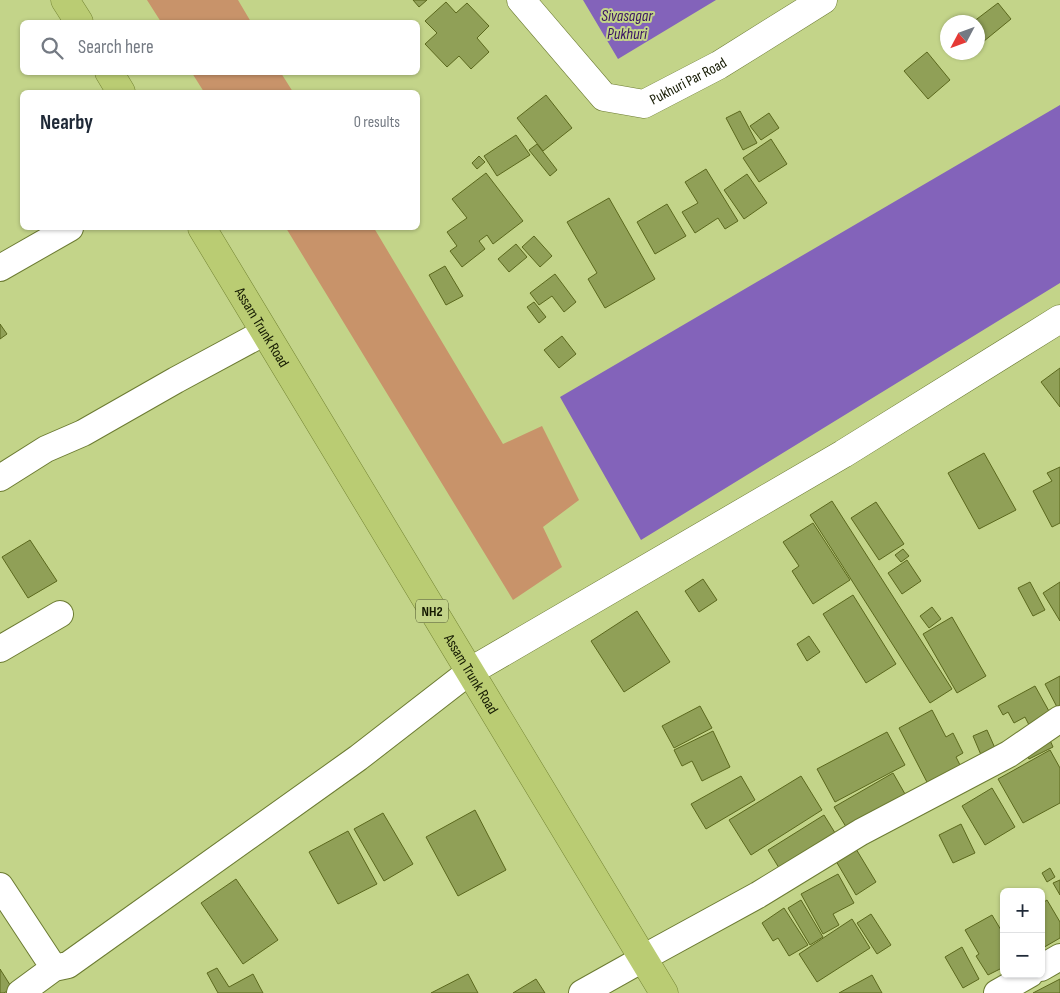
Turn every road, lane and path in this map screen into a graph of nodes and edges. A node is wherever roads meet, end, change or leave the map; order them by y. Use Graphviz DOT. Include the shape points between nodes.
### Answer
graph roads {
  1 [pos="65,0"];
  2 [pos="521,0"];
  3 [pos="823,0"];
  4 [pos="78,20"];
  5 [pos="111,75"];
  6 [pos="120,90"];
  7 [pos="66,230"];
  8 [pos="203,230"];
  9 [pos="0,268"];
  10 [pos="1060,319"];
  11 [pos="265,332"];
  12 [pos="0,478"];
  13 [pos="60,614"];
  14 [pos="0,649"];
  15 [pos="469,672"];
  16 [pos="1060,719"];
  17 [pos="0,886"];
  18 [pos="1060,957"];
  19 [pos="644,960"];
  20 [pos="1045,966"];
  21 [pos="54,968"];
  22 [pos="1023,978"];
  23 [pos="20,993"];
  24 [pos="582,993"];
  25 [pos="664,993"];
  26 [pos="997,993"];
  1 -- 4 [label="highway"];
  2 -- 3 [label="street, Pukhuri Par Road" via="604,97 644,104 719,65"];
  5 -- 6 [label="highway"];
  7 -- 9 [label="street"];
  8 -- 11 [label="highway, Assam Trunk Road / NH2"];
  10 -- 15 [label="street" via="843,454"];
  11 -- 12 [label="street" via="83,433 46,449"];
  11 -- 15 [label="highway, Assam Trunk Road / NH2"];
  13 -- 14 [label="street"];
  15 -- 19 [label="highway, Assam Trunk Road / NH2"];
  15 -- 21 [label="street" via="286,810 68,965"];
  16 -- 19 [label="street" via="1009,754 862,832"];
  17 -- 21 [label="street"];
  18 -- 20 [label="street"];
  19 -- 24 [label="street"];
  19 -- 25 [label="highway, Assam Trunk Road / NH2"];
  21 -- 23 [label="street"];
  22 -- 26 [label="street"];
}
